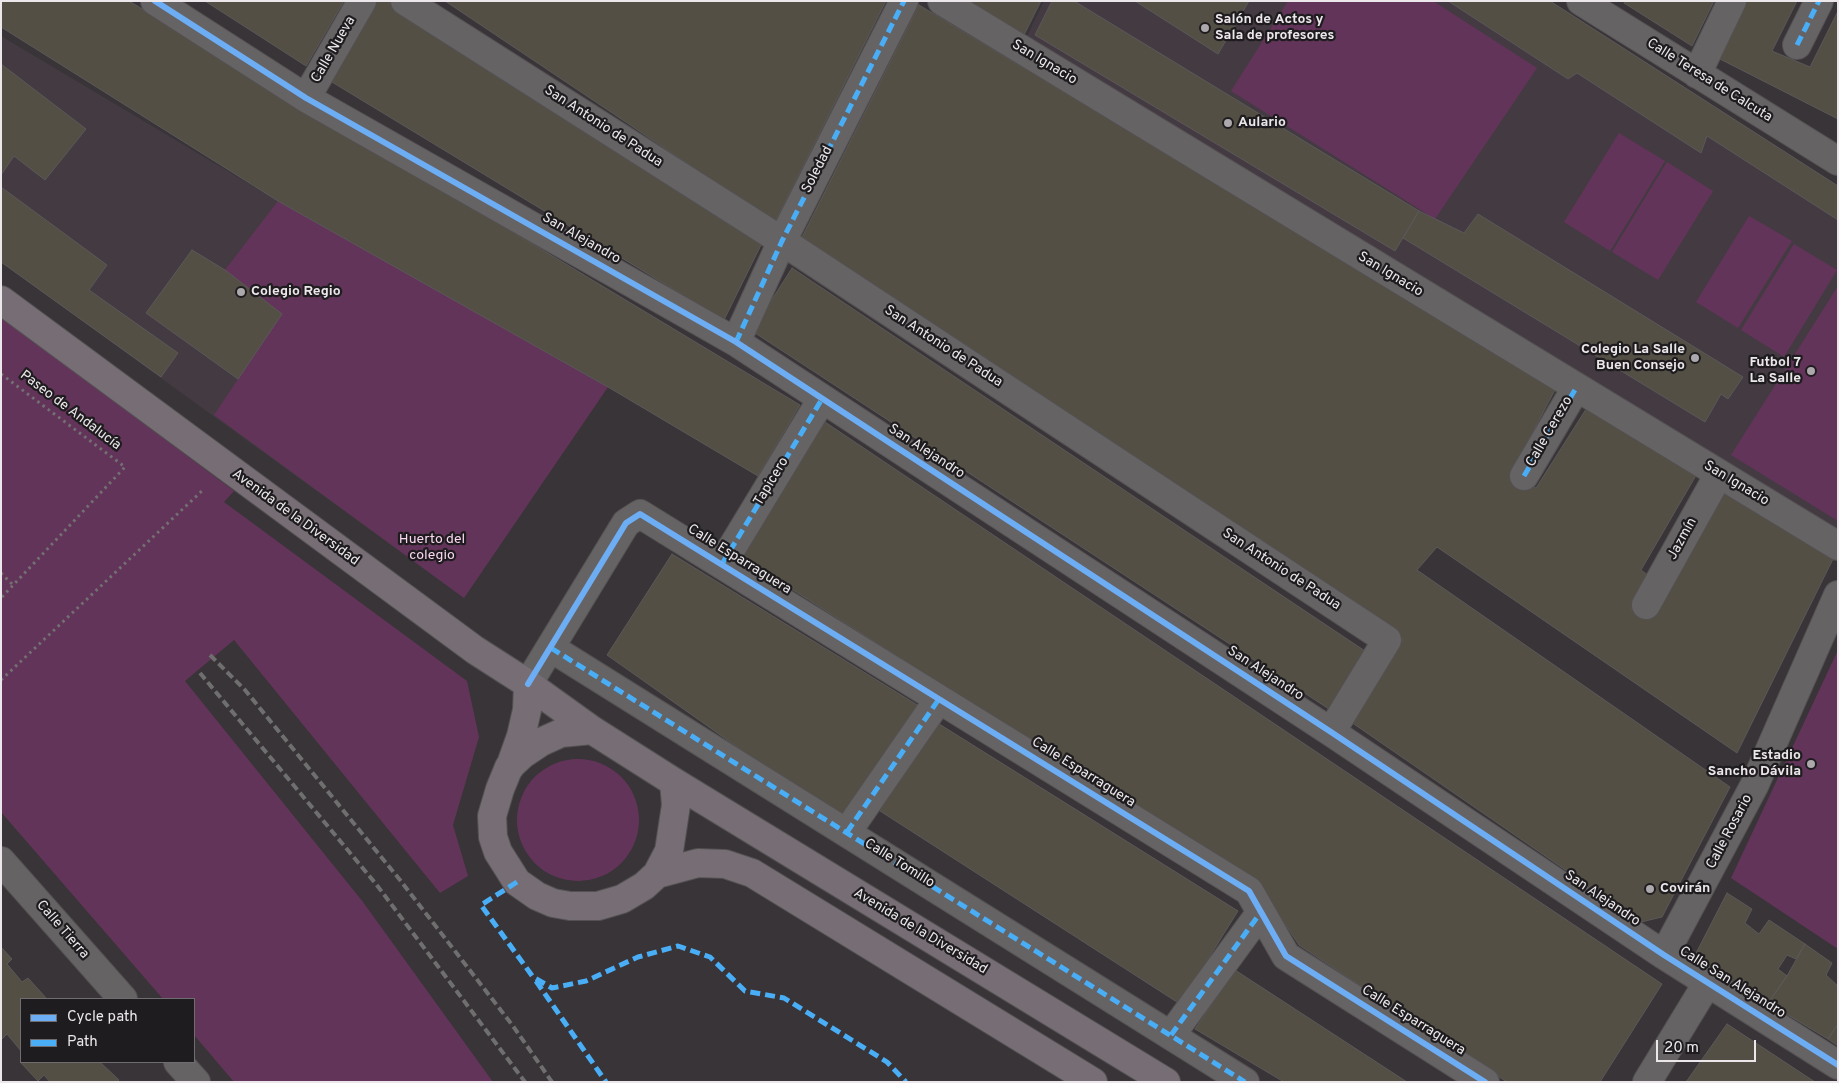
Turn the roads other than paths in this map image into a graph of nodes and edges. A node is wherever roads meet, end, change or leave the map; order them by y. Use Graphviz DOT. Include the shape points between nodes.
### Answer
graph roads {
  1 [pos="154,1"];
  2 [pos="362,1"];
  3 [pos="405,1"];
  4 [pos="904,1"];
  5 [pos="942,1"];
  6 [pos="1581,1"];
  7 [pos="1732,1"];
  8 [pos="1819,1"];
  9 [pos="1796,45"];
  10 [pos="1697,74"];
  11 [pos="306,98"];
  12 [pos="1837,159"];
  13 [pos="782,241"];
  14 [pos="1,300"];
  15 [pos="736,342"];
  16 [pos="1576,388"];
  17 [pos="822,399"];
  18 [pos="1719,474"];
  19 [pos="1524,476"];
  20 [pos="1838,546"];
  21 [pos="722,564"];
  22 [pos="1838,595"];
  23 [pos="1646,604"];
  24 [pos="552,648"];
  25 [pos="528,684"];
  26 [pos="939,699"];
  27 [pos="592,730"];
  28 [pos="1331,732"];
  29 [pos="509,767"];
  30 [pos="674,782"];
  31 [pos="847,832"];
  32 [pos="1,861"];
  33 [pos="657,874"];
  34 [pos="1261,912"];
  35 [pos="1664,955"];
  36 [pos="1708,982"];
  37 [pos="122,998"];
  38 [pos="1172,1035"];
  39 [pos="179,1063"];
  40 [pos="1838,1065"];
  41 [pos="196,1082"];
  42 [pos="1093,1082"];
  43 [pos="1166,1082"];
  44 [pos="1245,1082"];
  45 [pos="1485,1082"];
  46 [pos="1647,1082"];
  1 -- 11 [label="street, San Alejandro"];
  2 -- 11 [label="street, Calle Nueva"];
  3 -- 13 [label="street, San Antonio de Padua"];
  4 -- 13 [label="street, Soledad"];
  5 -- 16 [label="street, San Ignacio"];
  6 -- 10 [label="street, Calle Teresa de Calcuta"];
  7 -- 10 [label="street"];
  8 -- 9 [label="street"];
  10 -- 12 [label="street, Calle Teresa de Calcuta"];
  11 -- 15 [label="street, San Alejandro"];
  13 -- 15 [label="street, Soledad"];
  13 -- 28 [label="street, San Antonio de Padua" via="1387,640"];
  14 -- 25 [label="main road, Avenida de la Diversidad" via="475,650"];
  15 -- 17 [label="street, San Alejandro"];
  16 -- 18 [label="street, San Ignacio"];
  16 -- 19 [label="street, Calle Cerezo"];
  17 -- 21 [label="street, Tapicero"];
  17 -- 28 [label="street, San Alejandro"];
  18 -- 20 [label="street, San Ignacio"];
  18 -- 23 [label="street, Jazmín"];
  21 -- 24 [label="street, Calle Esparraguera" via="640,514 626,523"];
  21 -- 26 [label="street, Calle Esparraguera"];
  22 -- 35 [label="street, Calle Rosario" via="1754,786"];
  24 -- 25 [label="street"];
  24 -- 31 [label="street, Calle Tomillo"];
  25 -- 27 [label="main road, Avenida de la Diversidad"];
  25 -- 29 [label="main road" via="527,710"];
  26 -- 31 [label="street"];
  26 -- 34 [label="street, Calle Esparraguera" via="1249,891"];
  27 -- 29 [label="main road" via="561,733 541,742"];
  27 -- 30 [label="main road, Avenida de la Diversidad"];
  28 -- 35 [label="street, San Alejandro"];
  29 -- 33 [label="main road" via="492,816 494,837 498,852 518,882 537,896 570,906 598,906 622,899"];
  30 -- 33 [label="main road" via="674,828 669,850"];
  30 -- 43 [label="main road, Avenida de la Diversidad"];
  31 -- 38 [label="street, Calle Tomillo"];
  32 -- 37 [label="street, Calle Tierra"];
  33 -- 42 [label="main road" via="698,862 725,864 752,872"];
  34 -- 38 [label="street"];
  34 -- 45 [label="street, Calle Esparraguera" via="1286,956"];
  35 -- 36 [label="street, Calle San Alejandro"];
  36 -- 40 [label="street, Calle San Alejandro"];
  36 -- 46 [label="street"];
  38 -- 44 [label="street, Calle Tomillo"];
  39 -- 41 [label="street"];
}
